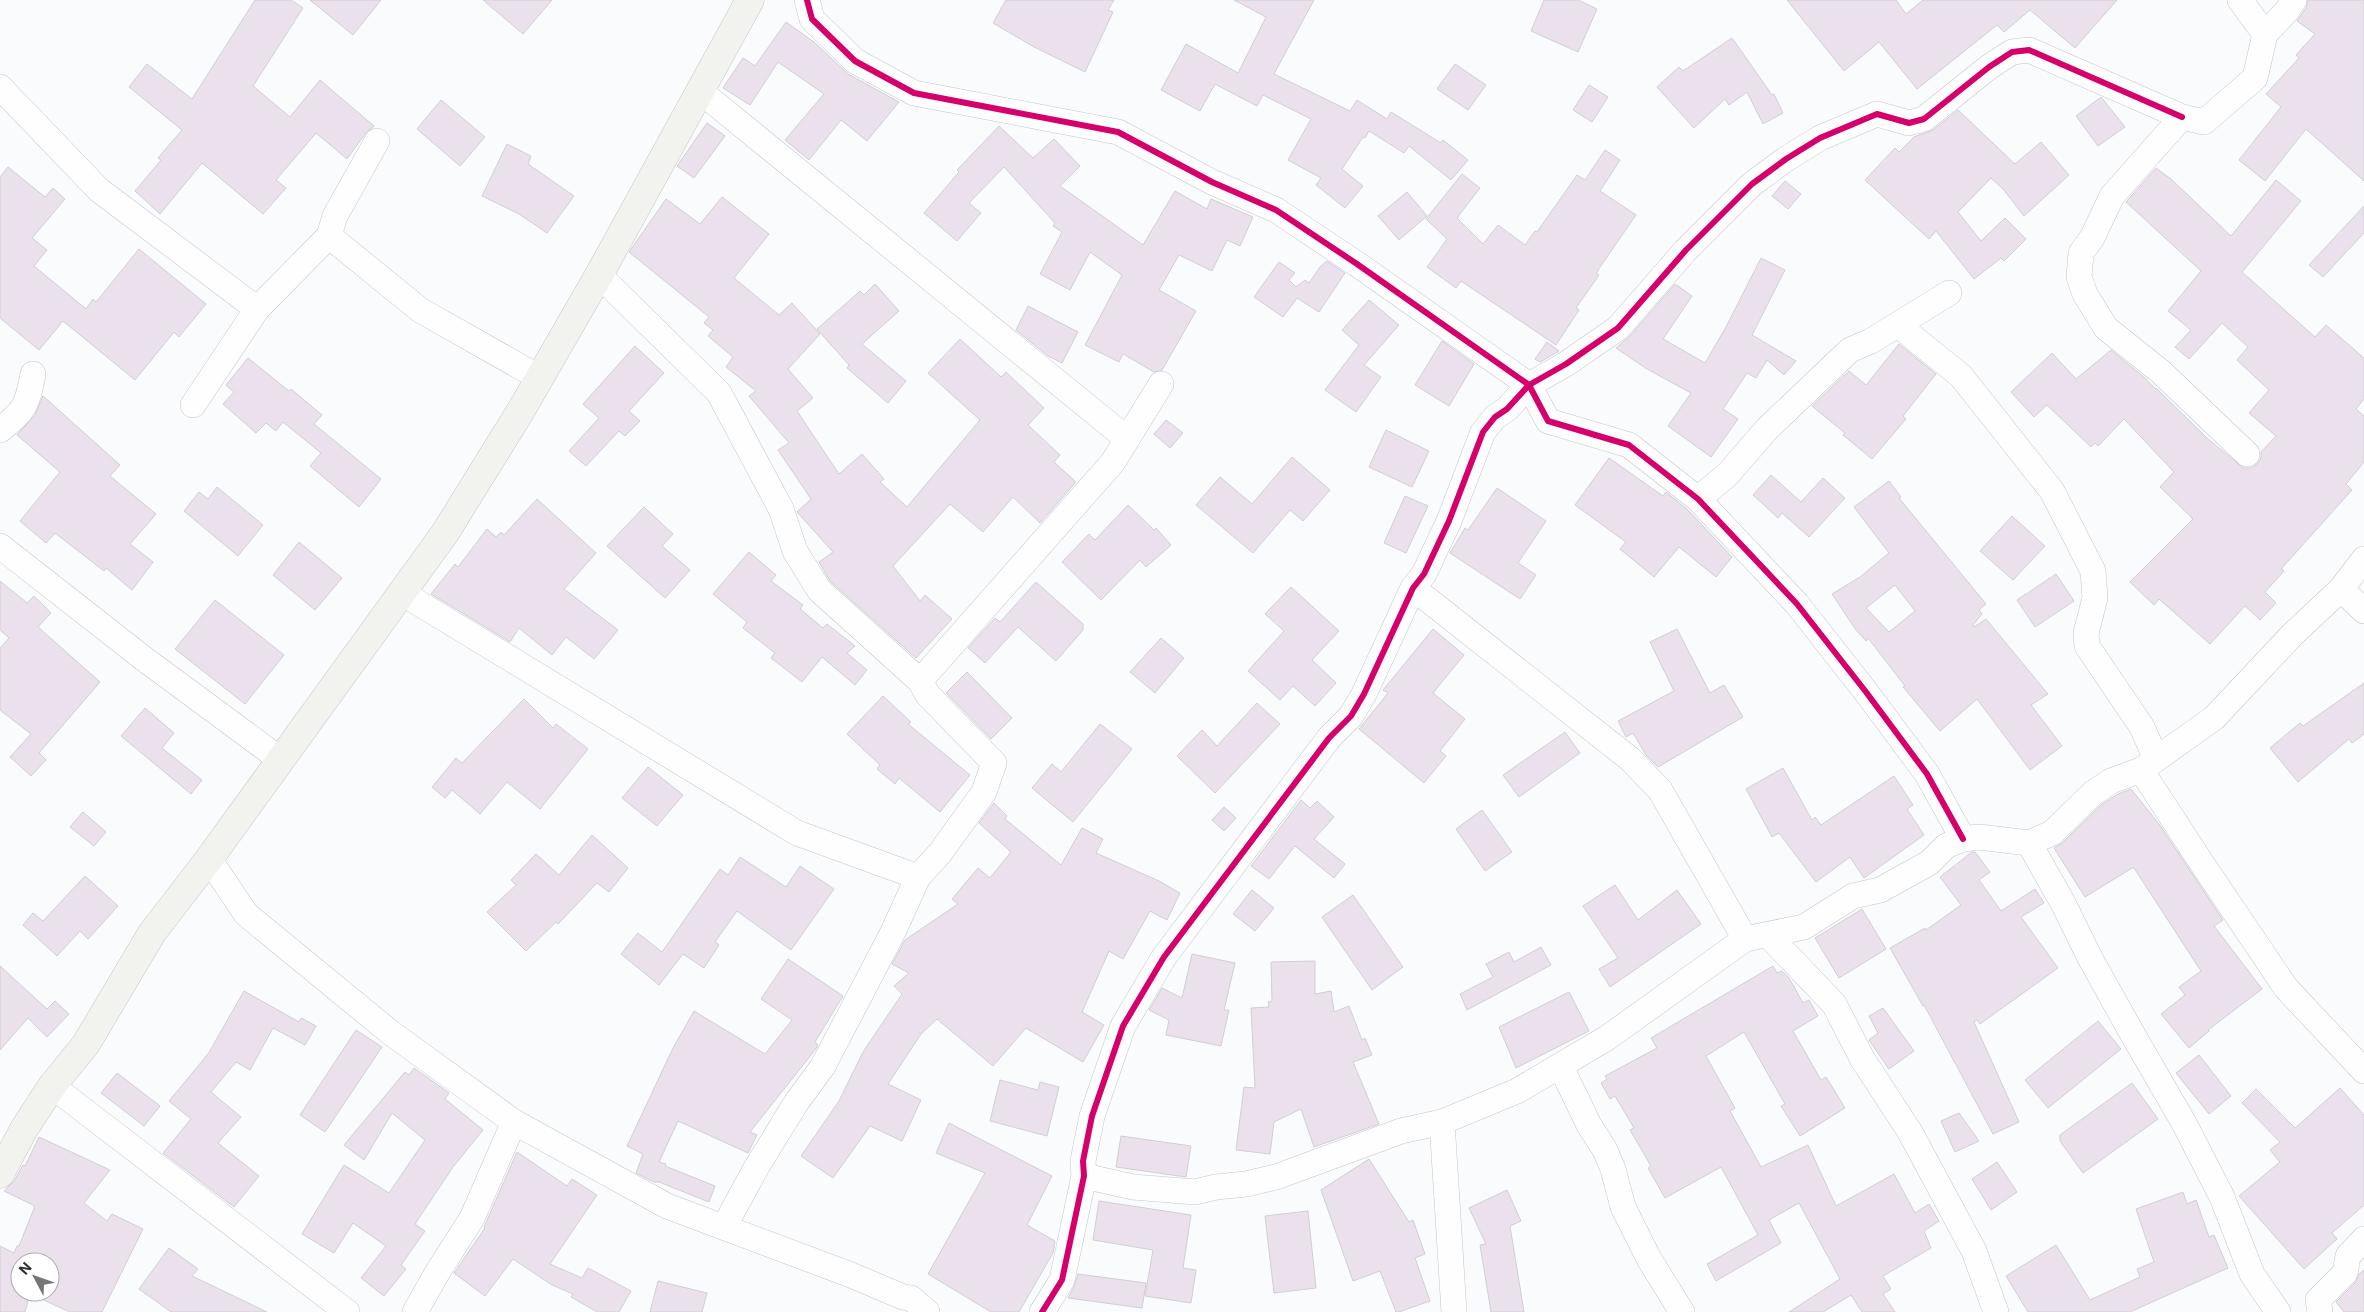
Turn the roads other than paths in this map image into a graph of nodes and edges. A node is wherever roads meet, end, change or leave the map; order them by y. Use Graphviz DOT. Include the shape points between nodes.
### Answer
graph roads {
  1 [pos="750,0"];
  2 [pos="807,0"];
  3 [pos="2240,0"];
  4 [pos="2294,0"];
  5 [pos="2265,34"];
  6 [pos="0,87"];
  7 [pos="700,91"];
  8 [pos="2182,118"];
  9 [pos="377,141"];
  10 [pos="329,236"];
  11 [pos="599,275"];
  12 [pos="1949,293"];
  13 [pos="256,309"];
  14 [pos="1898,325"];
  15 [pos="33,374"];
  16 [pos="540,378"];
  17 [pos="1161,384"];
  18 [pos="1529,385"];
  19 [pos="193,405"];
  20 [pos="0,430"];
  21 [pos="1126,438"];
  22 [pos="2247,454"];
  23 [pos="1698,499"];
  24 [pos="0,546"];
  25 [pos="2364,559"];
  26 [pos="1414,588"];
  27 [pos="2341,589"];
  28 [pos="402,593"];
  29 [pos="2364,611"];
  30 [pos="920,681"];
  31 [pos="280,760"];
  32 [pos="2149,764"];
  33 [pos="1963,839"];
  34 [pos="2029,843"];
  35 [pos="208,859"];
  36 [pos="918,877"];
  37 [pos="1757,937"];
  38 [pos="1561,1067"];
  39 [pos="2364,1072"];
  40 [pos="52,1086"];
  41 [pos="514,1122"];
  42 [pos="1442,1122"];
  43 [pos="0,1174"];
  44 [pos="1084,1176"];
  45 [pos="724,1227"];
  46 [pos="2364,1239"];
  47 [pos="347,1312"];
  48 [pos="415,1312"];
  49 [pos="927,1312"];
  50 [pos="1042,1312"];
  51 [pos="1454,1312"];
  52 [pos="1682,1312"];
  53 [pos="1996,1312"];
  54 [pos="2278,1312"];
  55 [pos="2320,1312"];
  1 -- 7 [label="street"];
  2 -- 18 [label="street" via="812,19 855,60 914,93 1118,132 1212,182 1276,210"];
  3 -- 5 [label="street"];
  4 -- 5 [label="street"];
  5 -- 8 [label="street" via="2255,78 2204,122"];
  6 -- 13 [label="street" via="99,190"];
  7 -- 11 [label="street"];
  7 -- 21 [label="street"];
  8 -- 18 [label="street" via="2029,50 2012,52 1924,119 1909,122 1877,114 1820,138 1786,159 1752,184 1706,230 1618,328"];
  8 -- 22 [label="street" via="2112,196 2081,253 2078,277 2094,312 2106,328 2161,372"];
  9 -- 10 [label="street" via="335,216"];
  10 -- 13 [label="street"];
  10 -- 16 [label="street" via="420,310"];
  11 -- 16 [label="street"];
  11 -- 30 [label="street" via="720,393 781,509 795,551 819,590"];
  12 -- 14 [label="street"];
  13 -- 19 [label="street"];
  14 -- 23 [label="street" via="1850,350"];
  14 -- 32 [label="street" via="1961,376 2052,491 2093,571 2095,598 2086,633 2087,646 2142,727"];
  15 -- 20 [label="street" via="27,402 20,414"];
  16 -- 28 [label="street" via="445,533"];
  17 -- 21 [label="street"];
  18 -- 23 [label="street" via="1548,421 1630,444"];
  18 -- 26 [label="street" via="1483,432 1450,521"];
  21 -- 30 [label="street" via="1112,462"];
  23 -- 33 [label="street" via="1797,604 1866,692 1927,774"];
  24 -- 31 [label="street"];
  25 -- 27 [label="street"];
  26 -- 37 [label="street" via="1630,759 1660,790"];
  26 -- 44 [label="street" via="1364,694 1350,716 1329,738 1164,957 1123,1026 1092,1116 1083,1160"];
  27 -- 29 [label="street"];
  27 -- 32 [label="street" via="2292,635 2214,718"];
  28 -- 31 [label="street"];
  28 -- 36 [label="street" via="797,834"];
  30 -- 36 [label="street" via="928,695 994,764 984,792 940,853"];
  31 -- 35 [label="street"];
  32 -- 34 [label="street" via="2111,781 2093,793 2052,832"];
  32 -- 39 [label="street" via="2200,862 2286,988"];
  33 -- 34 [label="street" via="1979,837"];
  33 -- 37 [label="street" via="1946,846 1929,864 1880,890 1853,896 1804,927"];
  34 -- 54 [label="street" via="2184,1123 2222,1197 2252,1274"];
  35 -- 40 [label="street" via="152,933 86,1044"];
  35 -- 41 [label="street" via="246,914 391,1033"];
  36 -- 45 [label="street" via="823,1066 776,1135"];
  37 -- 38 [label="street"];
  37 -- 53 [label="street" via="1834,1004 1863,1060 1910,1132 1974,1251"];
  38 -- 42 [label="street" via="1517,1091"];
  38 -- 52 [label="street" via="1613,1169 1623,1207"];
  40 -- 43 [label="street"];
  40 -- 47 [label="street"];
  41 -- 45 [label="street" via="667,1206"];
  41 -- 48 [label="street" via="472,1218"];
  42 -- 44 [label="street" via="1402,1131 1276,1177 1195,1192 1133,1187"];
  42 -- 51 [label="street"];
  44 -- 50 [label="street" via="1062,1280"];
  45 -- 49 [label="street" via="911,1298"];
  46 -- 55 [label="street" via="2348,1256 2344,1273 2318,1300"];
}
